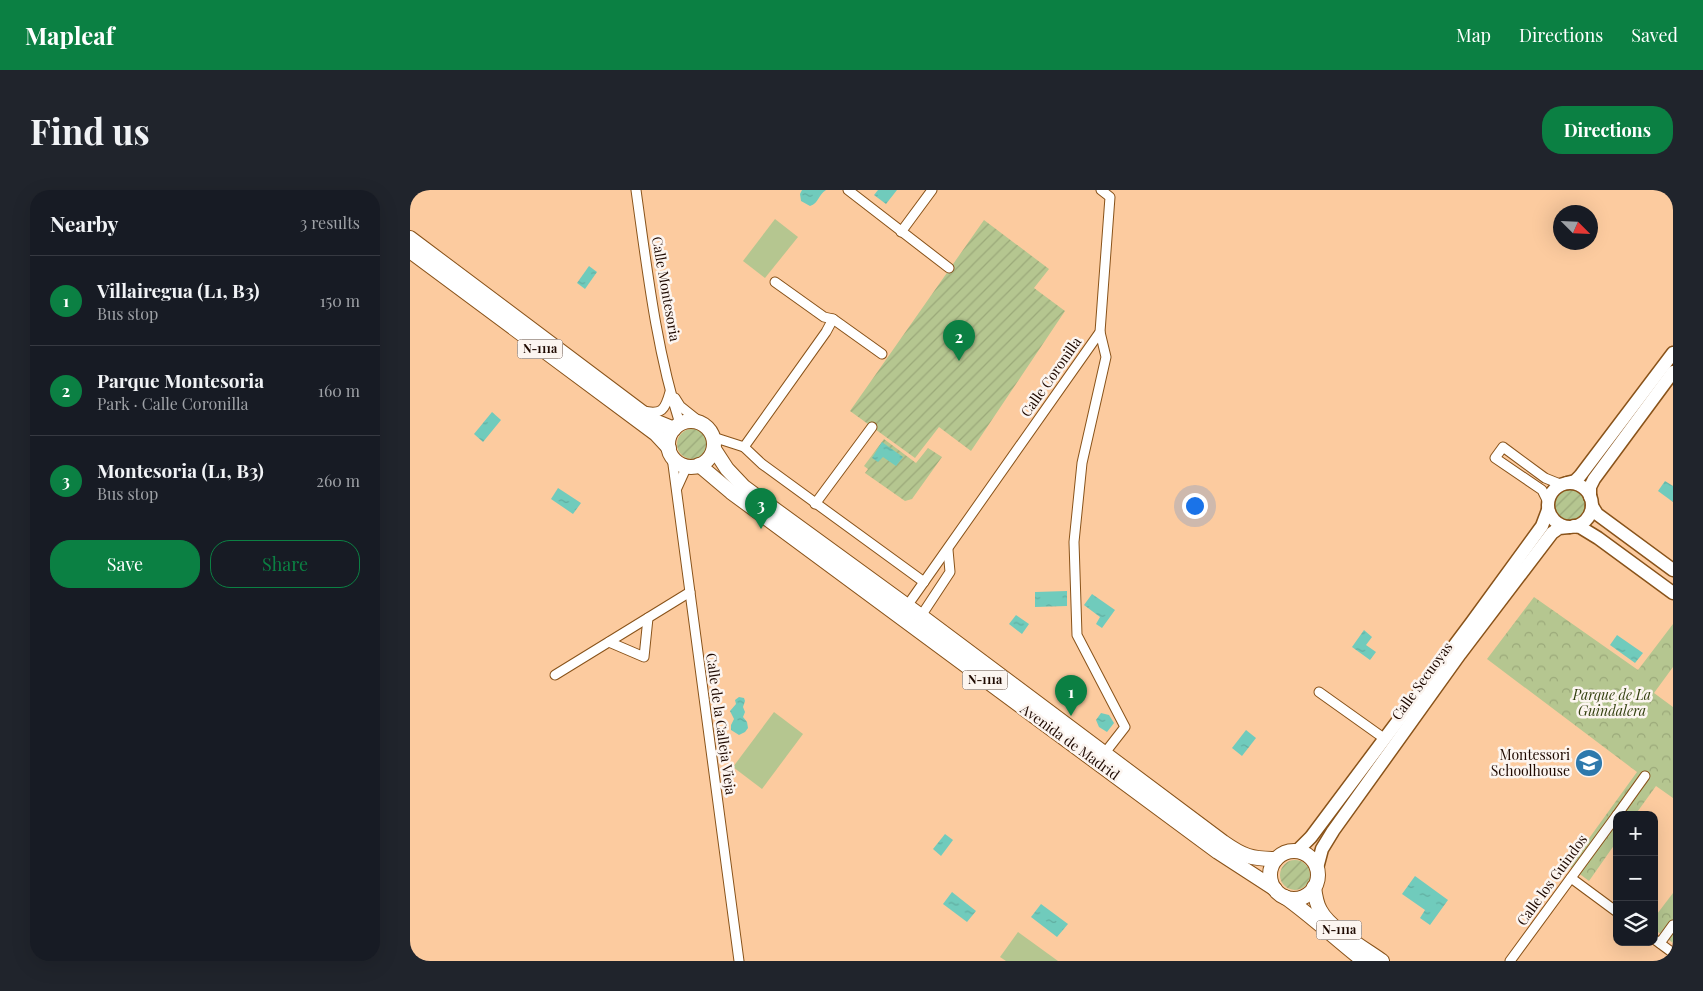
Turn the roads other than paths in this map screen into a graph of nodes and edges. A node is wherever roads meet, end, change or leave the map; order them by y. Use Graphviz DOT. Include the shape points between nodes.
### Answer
graph roads {
  1 [pos="636,190"];
  2 [pos="848,190"];
  3 [pos="932,190"];
  4 [pos="1101,190"];
  5 [pos="901,232"];
  6 [pos="410,238"];
  7 [pos="410,252"];
  8 [pos="949,268"];
  9 [pos="775,282"];
  10 [pos="833,319"];
  11 [pos="1100,332"];
  12 [pos="1673,353"];
  13 [pos="882,354"];
  14 [pos="1673,372"];
  15 [pos="670,392"];
  16 [pos="640,411"];
  17 [pos="700,422"];
  18 [pos="677,426"];
  19 [pos="872,427"];
  20 [pos="713,443"];
  21 [pos="744,446"];
  22 [pos="670,452"];
  23 [pos="693,466"];
  24 [pos="1564,484"];
  25 [pos="676,490"];
  26 [pos="1591,501"];
  27 [pos="815,504"];
  28 [pos="1548,506"];
  29 [pos="1572,526"];
  30 [pos="948,550"];
  31 [pos="1673,570"];
  32 [pos="924,582"];
  33 [pos="690,592"];
  34 [pos="1673,593"];
  35 [pos="907,606"];
  36 [pos="921,616"];
  37 [pos="648,618"];
  38 [pos="609,642"];
  39 [pos="555,675"];
  40 [pos="1319,692"];
  41 [pos="1385,739"];
  42 [pos="1104,754"];
  43 [pos="1645,776"];
  44 [pos="1620,811"];
  45 [pos="1613,820"];
  46 [pos="1297,851"];
  47 [pos="1276,859"];
  48 [pos="1317,868"];
  49 [pos="1571,878"];
  50 [pos="1314,887"];
  51 [pos="1280,893"];
  52 [pos="1613,909"];
  53 [pos="1673,925"];
  54 [pos="1658,940"];
  55 [pos="1658,942"];
  56 [pos="1673,953"];
  57 [pos="739,961"];
  58 [pos="1364,961"];
  59 [pos="1382,961"];
  60 [pos="1510,961"];
  1 -- 15 [label="street, Calle Montesoria"];
  2 -- 5 [label="street"];
  3 -- 5 [label="street"];
  4 -- 11 [label="street, Calle Coronilla" via="1110,197"];
  5 -- 8 [label="street"];
  6 -- 16 [label="main road, N-111a"];
  7 -- 22 [label="main road, N-111a" via="656,434"];
  9 -- 10 [label="street" via="824,317"];
  10 -- 13 [label="street"];
  10 -- 21 [label="street"];
  11 -- 30 [label="street, Calle Coronilla"];
  11 -- 42 [label="street" via="1106,357 1082,463 1074,542 1077,635 1125,727"];
  12 -- 24 [label="main road" via="1580,476"];
  14 -- 26 [label="main road" via="1594,479 1590,487"];
  15 -- 16 [label="street" via="662,411"];
  15 -- 17 [label="street, Calle Montesoria" via="680,406"];
  15 -- 18 [label="street, Calle Montesoria"];
  16 -- 18 [label="main road, N-111a" via="657,422"];
  17 -- 18 [label="main road"];
  17 -- 20 [label="main road, N-111a" via="706,426"];
  18 -- 22 [label="main road" via="670,434"];
  19 -- 27 [label="street"];
  20 -- 21 [label="street"];
  20 -- 23 [label="main road" via="711,456"];
  20 -- 35 [label="main road, Avenida de Madrid / N-111a" via="727,469 744,487"];
  21 -- 27 [label="street" via="762,464"];
  22 -- 23 [label="main road, N-111a" via="682,465"];
  22 -- 25 [label="street"];
  23 -- 25 [label="street"];
  23 -- 51 [label="main road, Avenida de Madrid / N-111a" via="1218,852"];
  24 -- 26 [label="main road" via="1581,486"];
  24 -- 28 [label="main road" via="1554,489"];
  24 -- 28 [label="street" via="1549,480 1503,447 1495,458 1542,490"];
  25 -- 33 [label="street, Calle de la Calleja Vieja"];
  26 -- 29 [label="main road" via="1586,519"];
  26 -- 31 [label="main road" via="1597,514"];
  27 -- 32 [label="street"];
  28 -- 29 [label="main road" via="1556,522"];
  28 -- 41 [label="main road, Calle Secuoyas" via="1542,526"];
  29 -- 34 [label="main road" via="1598,538"];
  29 -- 48 [label="main road, Calle Secuoyas" via="1558,528 1552,533 1460,654 1333,831 1322,848"];
  30 -- 32 [label="street, Calle Coronilla"];
  30 -- 36 [label="street" via="950,572"];
  32 -- 35 [label="street, Calle Coronilla"];
  33 -- 37 [label="street"];
  33 -- 57 [label="street, Calle de la Calleja Vieja"];
  35 -- 36 [label="main road, Avenida de Madrid / N-111a"];
  36 -- 42 [label="main road, Avenida de Madrid / N-111a"];
  37 -- 38 [label="street"];
  37 -- 38 [label="street" via="644,657"];
  38 -- 39 [label="street"];
  40 -- 41 [label="street"];
  41 -- 46 [label="main road, Calle Secuoyas"];
  42 -- 47 [label="main road, Avenida de Madrid / N-111a" via="1240,854 1257,859"];
  43 -- 44 [label="street, Calle los Guindos"];
  45 -- 49 [label="street, Calle los Guindos"];
  46 -- 47 [label="main road, N-111a" via="1289,851"];
  46 -- 48 [label="main road" via="1309,856"];
  47 -- 51 [label="main road" via="1270,874 1271,882"];
  48 -- 50 [label="main road, N-111a"];
  49 -- 52 [label="street"];
  49 -- 60 [label="street, Calle los Guindos"];
  50 -- 51 [label="main road" via="1298,898"];
  50 -- 59 [label="main road, N-111a" via="1320,911 1328,922"];
  51 -- 58 [label="main road, Avenida de Madrid / N-111a"];
  53 -- 54 [label="street"];
  55 -- 56 [label="street"];
}
